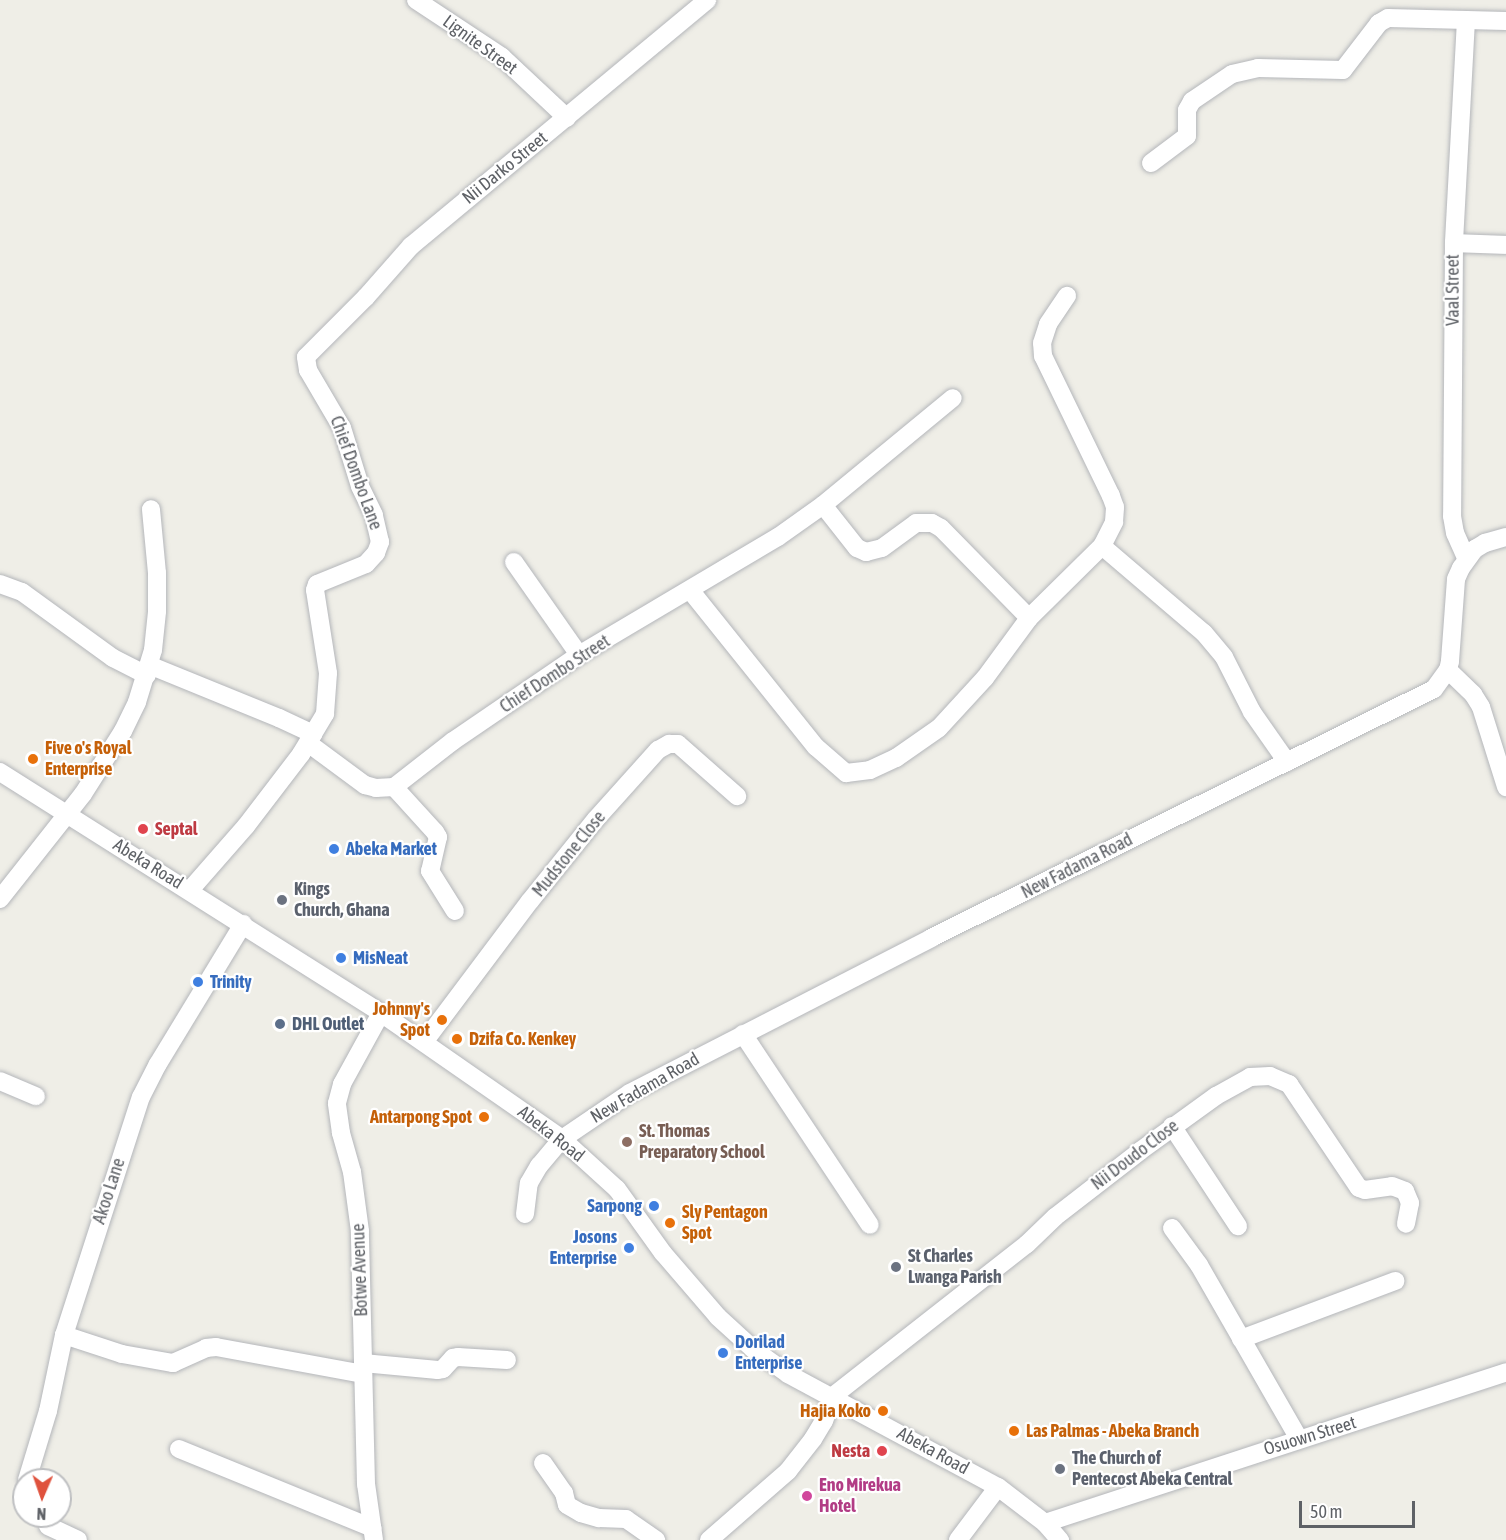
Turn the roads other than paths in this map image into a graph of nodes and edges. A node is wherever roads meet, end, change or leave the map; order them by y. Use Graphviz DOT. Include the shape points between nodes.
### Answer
graph roads {
  1 [pos="416,0"];
  2 [pos="707,0"];
  3 [pos="1466,20"];
  4 [pos="1506,21"];
  5 [pos="567,118"];
  6 [pos="1151,163"];
  7 [pos="1454,243"];
  8 [pos="1506,245"];
  9 [pos="1067,296"];
  10 [pos="313,347"];
  11 [pos="953,398"];
  12 [pos="823,505"];
  13 [pos="151,509"];
  14 [pos="1506,537"];
  15 [pos="1102,546"];
  16 [pos="1466,558"];
  17 [pos="514,562"];
  18 [pos="0,584"];
  19 [pos="690,590"];
  20 [pos="1029,618"];
  21 [pos="579,656"];
  22 [pos="148,670"];
  23 [pos="1448,670"];
  24 [pos="311,739"];
  25 [pos="1287,762"];
  26 [pos="0,772"];
  27 [pos="394,787"];
  28 [pos="1506,787"];
  29 [pos="737,796"];
  30 [pos="67,814"];
  31 [pos="190,890"];
  32 [pos="0,899"];
  33 [pos="455,911"];
  34 [pos="243,924"];
  35 [pos="381,1014"];
  36 [pos="743,1034"];
  37 [pos="424,1042"];
  38 [pos="0,1081"];
  39 [pos="36,1096"];
  40 [pos="1172,1126"];
  41 [pos="562,1139"];
  42 [pos="525,1214"];
  43 [pos="1406,1224"];
  44 [pos="870,1225"];
  45 [pos="1238,1226"];
  46 [pos="1172,1228"];
  47 [pos="1395,1281"];
  48 [pos="64,1335"];
  49 [pos="1241,1340"];
  50 [pos="507,1360"];
  51 [pos="363,1369"];
  52 [pos="1506,1372"];
  53 [pos="833,1396"];
  54 [pos="1299,1439"];
  55 [pos="179,1449"];
  56 [pos="543,1463"];
  57 [pos="30,1468"];
  58 [pos="998,1487"];
  59 [pos="1045,1524"];
  60 [pos="48,1528"];
  61 [pos="374,1534"];
  62 [pos="78,1540"];
  63 [pos="656,1540"];
  64 [pos="710,1540"];
  65 [pos="958,1540"];
  66 [pos="1060,1540"];
  1 -- 5 [label="street, Lignite Street" via="502,57"];
  2 -- 5 [label="street, Nii Darko Street"];
  3 -- 4 [label="street"];
  3 -- 6 [label="street" via="1382,20 1343,70 1258,68 1232,74 1192,101 1187,110 1187,136"];
  3 -- 7 [label="street, Vaal Street"];
  5 -- 10 [label="street, Nii Darko Street" via="411,246 366,297"];
  7 -- 8 [label="street"];
  7 -- 16 [label="street, Vaal Street" via="1452,516"];
  9 -- 15 [label="street" via="1048,324 1043,356 1115,507 1114,522"];
  10 -- 24 [label="street, Chief Dombo Lane" via="306,357 308,370 339,421 380,542 366,564 317,584 328,673 327,699 325,714"];
  11 -- 12 [label="street, Chief Dombo Street"];
  12 -- 19 [label="street, Chief Dombo Street"];
  12 -- 20 [label="street" via="857,548 866,552 882,548 916,523 932,523"];
  13 -- 22 [label="street" via="157,611"];
  14 -- 16 [label="street" via="1485,543"];
  15 -- 20 [label="street"];
  15 -- 25 [label="street" via="1204,633 1224,657 1252,712"];
  16 -- 23 [label="street" via="1456,579"];
  17 -- 21 [label="street"];
  18 -- 22 [label="street" via="22,592 113,658"];
  19 -- 20 [label="street" via="816,747 846,773 870,770 896,758 939,728 985,678"];
  19 -- 21 [label="street, Chief Dombo Street"];
  21 -- 27 [label="street, Chief Dombo Street" via="453,741"];
  22 -- 24 [label="street" via="279,718"];
  22 -- 30 [label="street" via="123,731"];
  23 -- 25 [label="street, New Fadama Road" via="1425,695"];
  23 -- 28 [label="street" via="1481,707"];
  24 -- 27 [label="street" via="365,784"];
  24 -- 31 [label="street" via="246,826"];
  25 -- 36 [label="street, New Fadama Road"];
  26 -- 30 [label="street, Abeka Road"];
  27 -- 33 [label="street" via="438,837 430,872"];
  29 -- 37 [label="street, Mudstone Close" via="678,744 658,750 530,901"];
  30 -- 31 [label="street, Abeka Road"];
  30 -- 32 [label="street"];
  31 -- 34 [label="street, Abeka Road"];
  34 -- 35 [label="street, Abeka Road"];
  34 -- 48 [label="street, Akoo Lane" via="141,1097"];
  35 -- 37 [label="street, Abeka Road"];
  35 -- 51 [label="street, Botwe Avenue" via="342,1084 337,1103 360,1231"];
  36 -- 41 [label="street, New Fadama Road" via="630,1093"];
  36 -- 44 [label="street"];
  37 -- 41 [label="street, Abeka Road"];
  38 -- 39 [label="street"];
  40 -- 43 [label="street, Nii Doudo Close" via="1250,1077 1270,1076 1289,1084 1359,1188 1392,1186 1405,1191 1410,1203"];
  40 -- 45 [label="street"];
  40 -- 53 [label="street, Nii Doudo Close"];
  41 -- 42 [label="street, New Fadama Road" via="529,1183"];
  41 -- 53 [label="street, Abeka Road" via="617,1189 663,1253 718,1317 788,1374"];
  46 -- 49 [label="street" via="1199,1265"];
  47 -- 49 [label="street"];
  48 -- 51 [label="street" via="122,1354 173,1363 216,1347"];
  48 -- 57 [label="street, Akoo Lane"];
  49 -- 54 [label="street"];
  50 -- 51 [label="street" via="458,1357 438,1370"];
  51 -- 61 [label="street, Botwe Avenue" via="366,1484"];
  52 -- 54 [label="street, Osuown Street"];
  53 -- 58 [label="street, Abeka Road"];
  53 -- 64 [label="street" via="824,1421 788,1470"];
  54 -- 59 [label="street, Osuown Street"];
  55 -- 61 [label="street"];
  56 -- 63 [label="street" via="564,1492 567,1505 599,1518 626,1519"];
  58 -- 59 [label="street, Abeka Road"];
  58 -- 65 [label="street"];
  59 -- 66 [label="street, Abeka Road"];
  60 -- 62 [label="street"];
}
